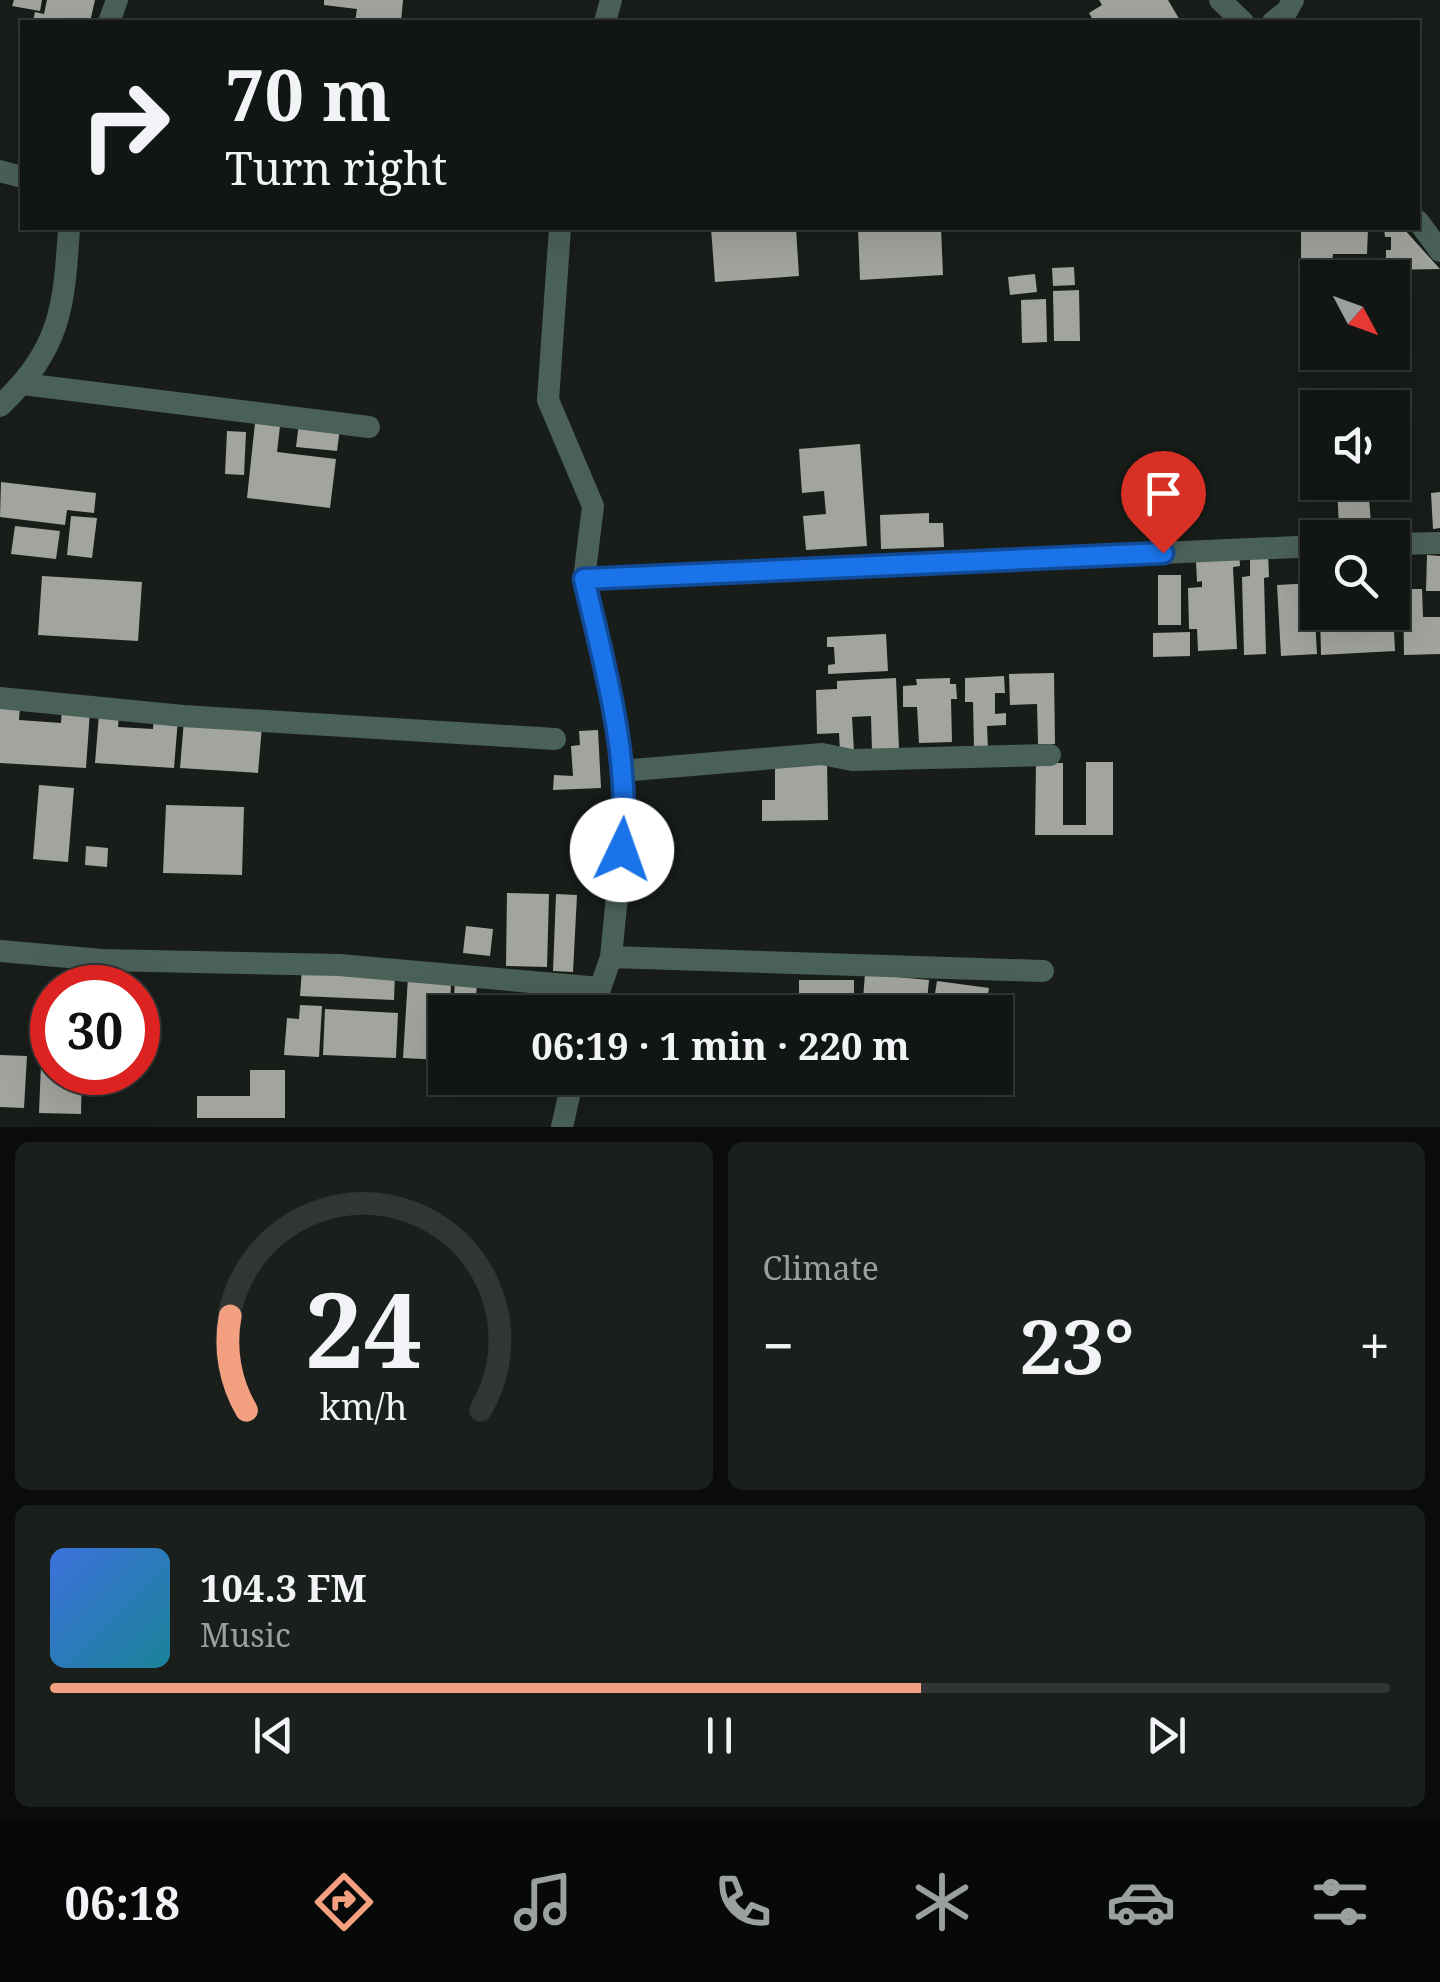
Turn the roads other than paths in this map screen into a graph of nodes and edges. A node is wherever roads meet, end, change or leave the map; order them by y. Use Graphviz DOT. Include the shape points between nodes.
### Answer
graph roads {
  1 [pos="1220,0"];
  2 [pos="1293,0"];
  3 [pos="1241,20"];
  4 [pos="1276,20"];
  5 [pos="68,230"];
  6 [pos="565,230"];
  7 [pos="23,384"];
  8 [pos="0,406"];
  9 [pos="369,427"];
  10 [pos="1440,543"];
  11 [pos="1410,544"];
  12 [pos="1300,547"];
  13 [pos="584,579"];
  14 [pos="0,698"];
  15 [pos="555,739"];
  16 [pos="1050,755"];
  17 [pos="621,771"];
  18 [pos="0,951"];
  19 [pos="611,957"];
  20 [pos="1043,971"];
  21 [pos="600,988"];
  22 [pos="598,995"];
  23 [pos="569,1095"];
  24 [pos="562,1127"];
  1 -- 3 [label="street"];
  2 -- 4 [label="street"];
  5 -- 7 [label="street" via="65,292 51,342"];
  6 -- 13 [label="street" via="548,400 593,506"];
  7 -- 8 [label="street"];
  7 -- 9 [label="street"];
  10 -- 11 [label="street"];
  12 -- 13 [label="street"];
  13 -- 17 [label="street" via="616,718"];
  14 -- 15 [label="street"];
  16 -- 17 [label="street" via="852,760 822,754"];
  17 -- 19 [label="street" via="625,814"];
  18 -- 21 [label="street" via="339,965"];
  19 -- 20 [label="street"];
  19 -- 21 [label="street"];
  21 -- 22 [label="street"];
  23 -- 24 [label="street"];
}
